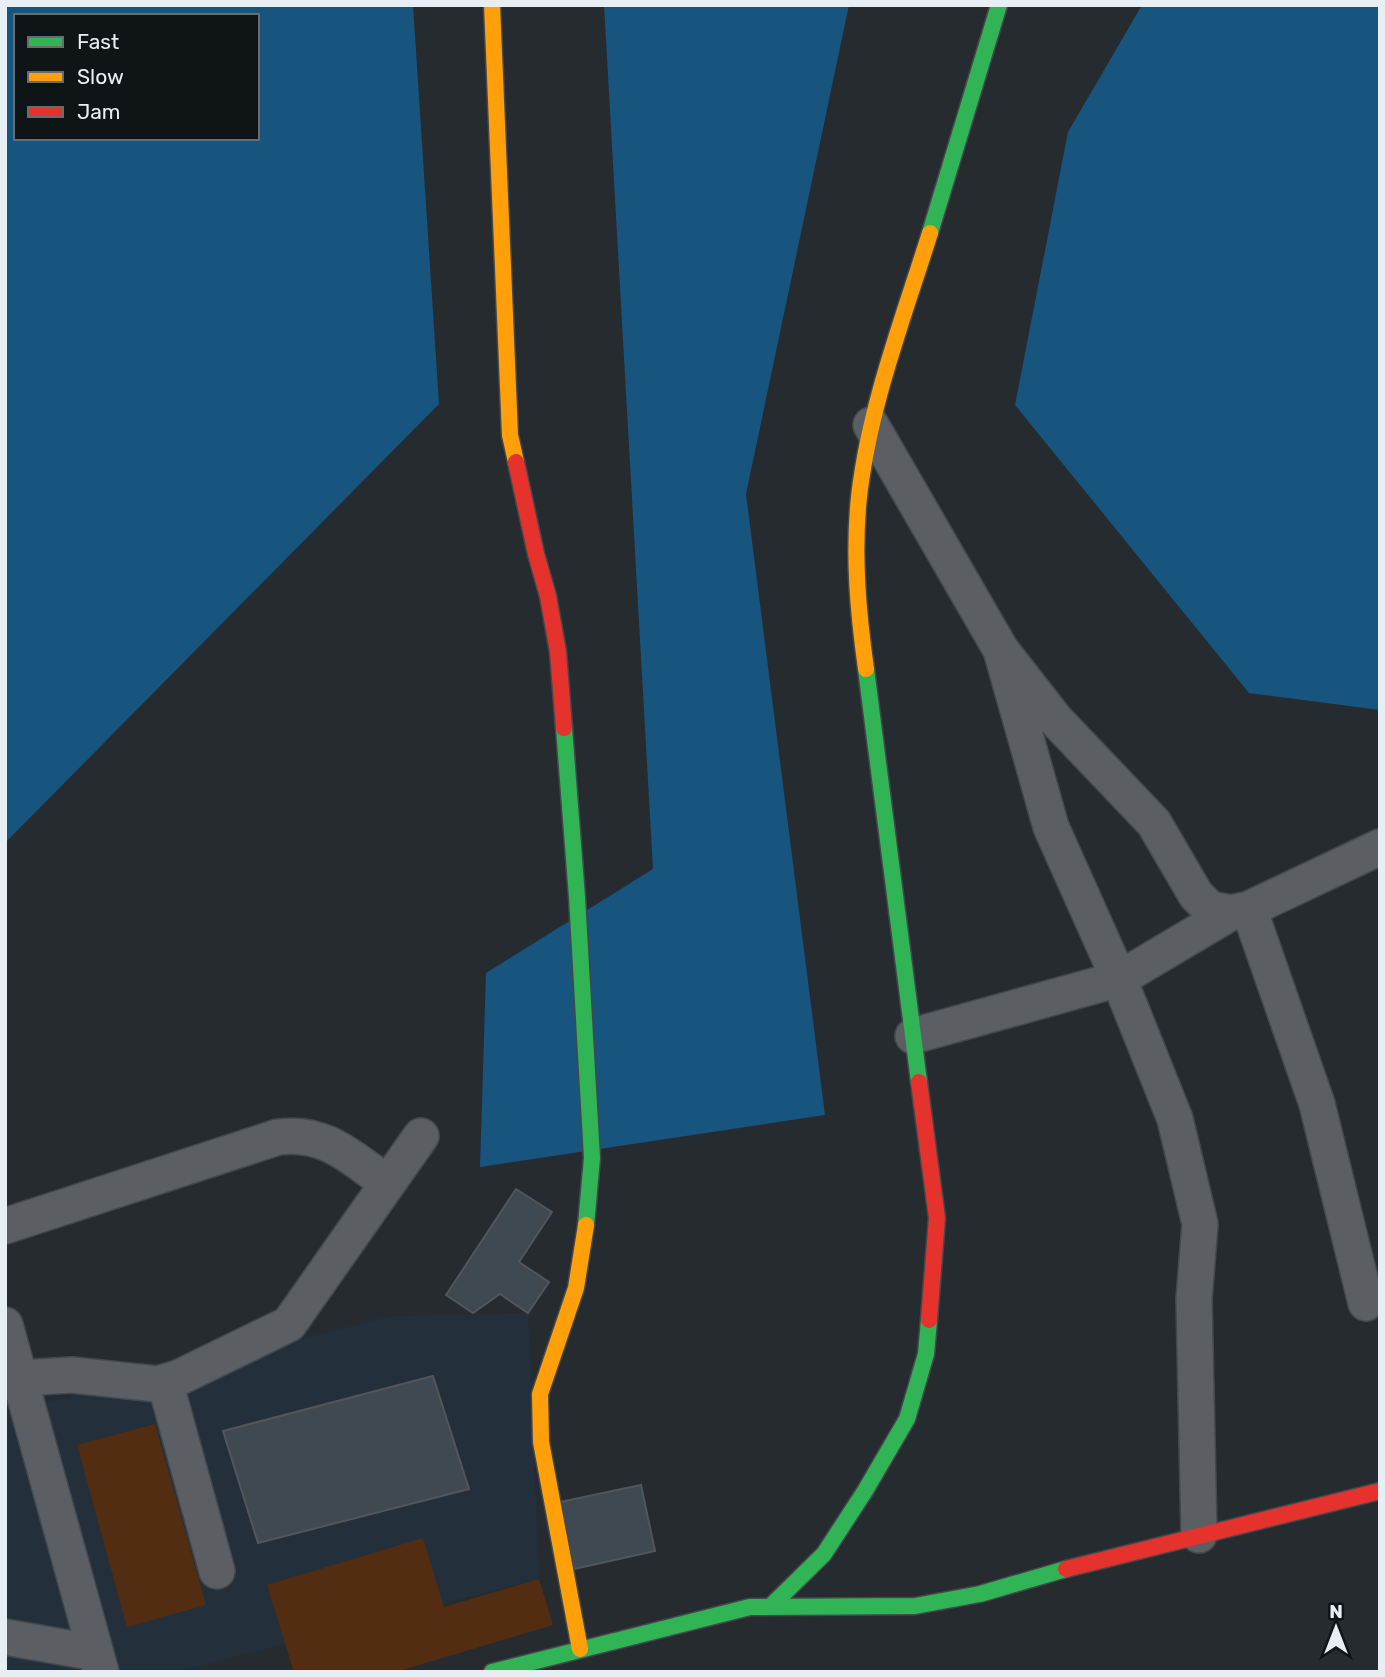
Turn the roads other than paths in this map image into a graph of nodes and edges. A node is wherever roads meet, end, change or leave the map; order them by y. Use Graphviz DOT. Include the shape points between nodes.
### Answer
graph roads {
  1 [pos="492,5"];
  2 [pos="999,5"];
  3 [pos="871,425"];
  4 [pos="1001,650"];
  5 [pos="1380,847"];
  6 [pos="1239,911"];
  7 [pos="1119,979"];
  8 [pos="913,1036"];
  9 [pos="421,1136"];
  10 [pos="386,1182"];
  11 [pos="5,1226"];
  12 [pos="1366,1303"];
  13 [pos="5,1325"];
  14 [pos="12,1380"];
  15 [pos="164,1382"];
  16 [pos="1380,1491"];
  17 [pos="1199,1535"];
  18 [pos="217,1571"];
  19 [pos="770,1607"];
  20 [pos="5,1637"];
  21 [pos="580,1649"];
  22 [pos="99,1662"];
  23 [pos="492,1672"];
  1 -- 21 [label="street" via="510,435 558,652 592,1158 576,1288 540,1394 541,1442"];
  2 -- 3 [label="street"];
  3 -- 4 [label="street"];
  3 -- 8 [label="street" via="860,475 855,569"];
  4 -- 6 [label="street" via="1055,719 1154,823 1196,895 1210,909"];
  4 -- 7 [label="street" via="1051,827"];
  5 -- 6 [label="street"];
  6 -- 7 [label="street"];
  6 -- 12 [label="street" via="1317,1104"];
  7 -- 8 [label="street"];
  7 -- 17 [label="street" via="1175,1119 1200,1224 1195,1299"];
  8 -- 19 [label="street" via="937,1218 926,1354 907,1419 865,1491 824,1554"];
  9 -- 10 [label="street"];
  10 -- 11 [label="street" via="325,1141 298,1135"];
  10 -- 15 [label="street" via="289,1324"];
  13 -- 14 [label="street"];
  14 -- 15 [label="street" via="72,1375"];
  14 -- 22 [label="street"];
  15 -- 18 [label="street"];
  16 -- 17 [label="street"];
  17 -- 19 [label="street" via="980,1594 915,1606"];
  19 -- 21 [label="street" via="750,1607"];
  20 -- 22 [label="street"];
  21 -- 23 [label="street"];
}
